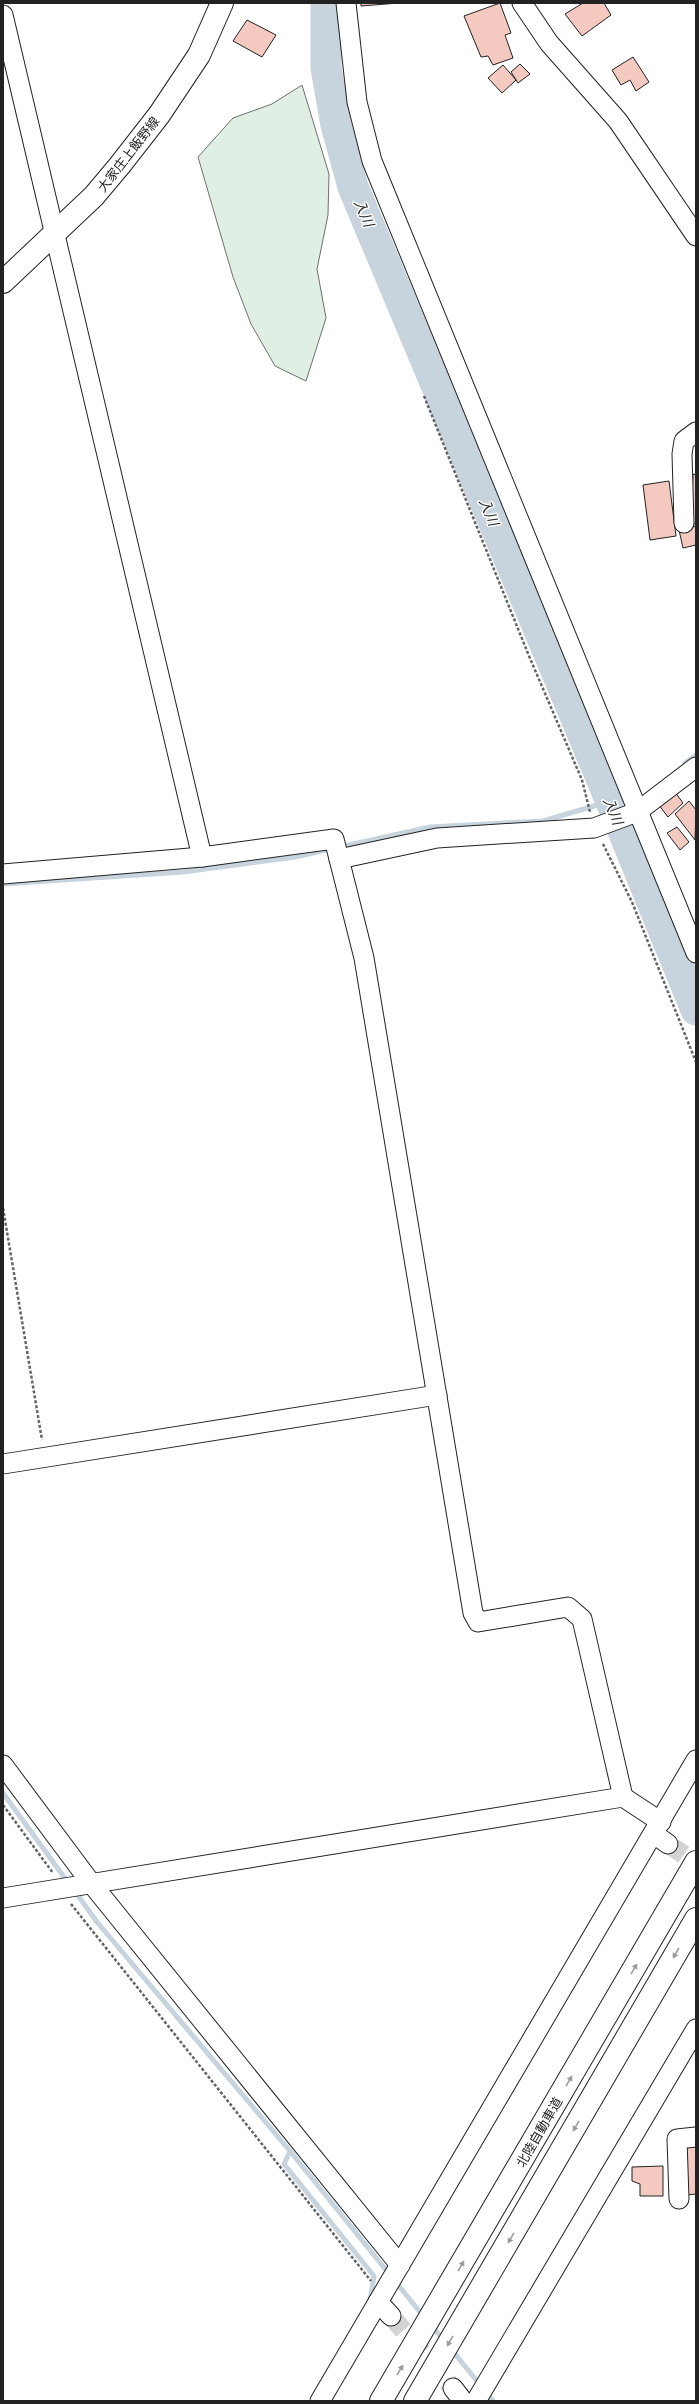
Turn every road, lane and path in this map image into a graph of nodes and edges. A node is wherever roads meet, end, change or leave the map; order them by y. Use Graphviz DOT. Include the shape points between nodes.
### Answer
graph roads {
  1 [pos="222,3"];
  2 [pos="346,3"];
  3 [pos="522,3"];
  4 [pos="3,15"];
  5 [pos="55,234"];
  6 [pos="696,236"];
  7 [pos="3,282"];
  8 [pos="424,396"];
  9 [pos="696,432"];
  10 [pos="684,523"];
  11 [pos="696,767"];
  12 [pos="637,812"];
  13 [pos="598,827"];
  14 [pos="202,857"];
  15 [pos="339,859"];
  16 [pos="3,874"];
  17 [pos="696,953"];
  18 [pos="696,1062"];
  19 [pos="3,1208"];
  20 [pos="437,1395"];
  21 [pos="45,1458"];
  22 [pos="3,1464"];
  23 [pos="696,1760"];
  24 [pos="3,1765"];
  25 [pos="623,1797"];
  26 [pos="3,1805"];
  27 [pos="661,1834"];
  28 [pos="696,1862"];
  29 [pos="92,1883"];
  30 [pos="59,1888"];
  31 [pos="3,1898"];
  32 [pos="696,1919"];
  33 [pos="694,2039"];
  34 [pos="696,2137"];
  35 [pos="679,2199"];
  36 [pos="400,2265"];
  37 [pos="380,2298"];
  38 [pos="391,2316"];
  39 [pos="320,2401"];
  40 [pos="381,2401"];
  41 [pos="415,2401"];
  42 [pos="476,2401"];
  1 -- 5 [label="main road, 大家庄上飯野線" via="199,55 159,115 94,196"];
  2 -- 12 [label="street" via="357,102 372,161"];
  3 -- 6 [label="street" via="549,43 618,121"];
  4 -- 5 [label="street"];
  5 -- 7 [label="main road, 大家庄上飯野線"];
  5 -- 14 [label="street"];
  8 -- 13 [label="path" via="582,780"];
  9 -- 10 [label="street" via="684,441 682,454"];
  11 -- 12 [label="street"];
  12 -- 13 [label="street"];
  12 -- 17 [label="street"];
  13 -- 15 [label="street" via="437,838"];
  13 -- 18 [label="path" via="632,902"];
  14 -- 15 [label="street" via="334,839"];
  14 -- 16 [label="street"];
  15 -- 20 [label="street" via="364,958"];
  19 -- 21 [label="path"];
  20 -- 21 [label="street"];
  20 -- 25 [label="street" via="473,1613 478,1622 568,1607 582,1619"];
  21 -- 22 [label="street"];
  23 -- 27 [label="street"];
  24 -- 29 [label="street"];
  25 -- 27 [label="street"];
  25 -- 29 [label="street"];
  26 -- 30 [label="path" via="56,1876"];
  27 -- 36 [label="street"];
  40 -- 28 [label="main road, 北陸自動車道, one-way"];
  29 -- 30 [label="street"];
  29 -- 36 [label="street"];
  30 -- 31 [label="street"];
  30 -- 37 [label="path"];
  32 -- 41 [label="main road, one-way"];
  33 -- 42 [label="street"];
  34 -- 35 [label="street" via="677,2139"];
  36 -- 37 [label="street"];
  37 -- 38 [label="street"];
  37 -- 39 [label="street"];
}
